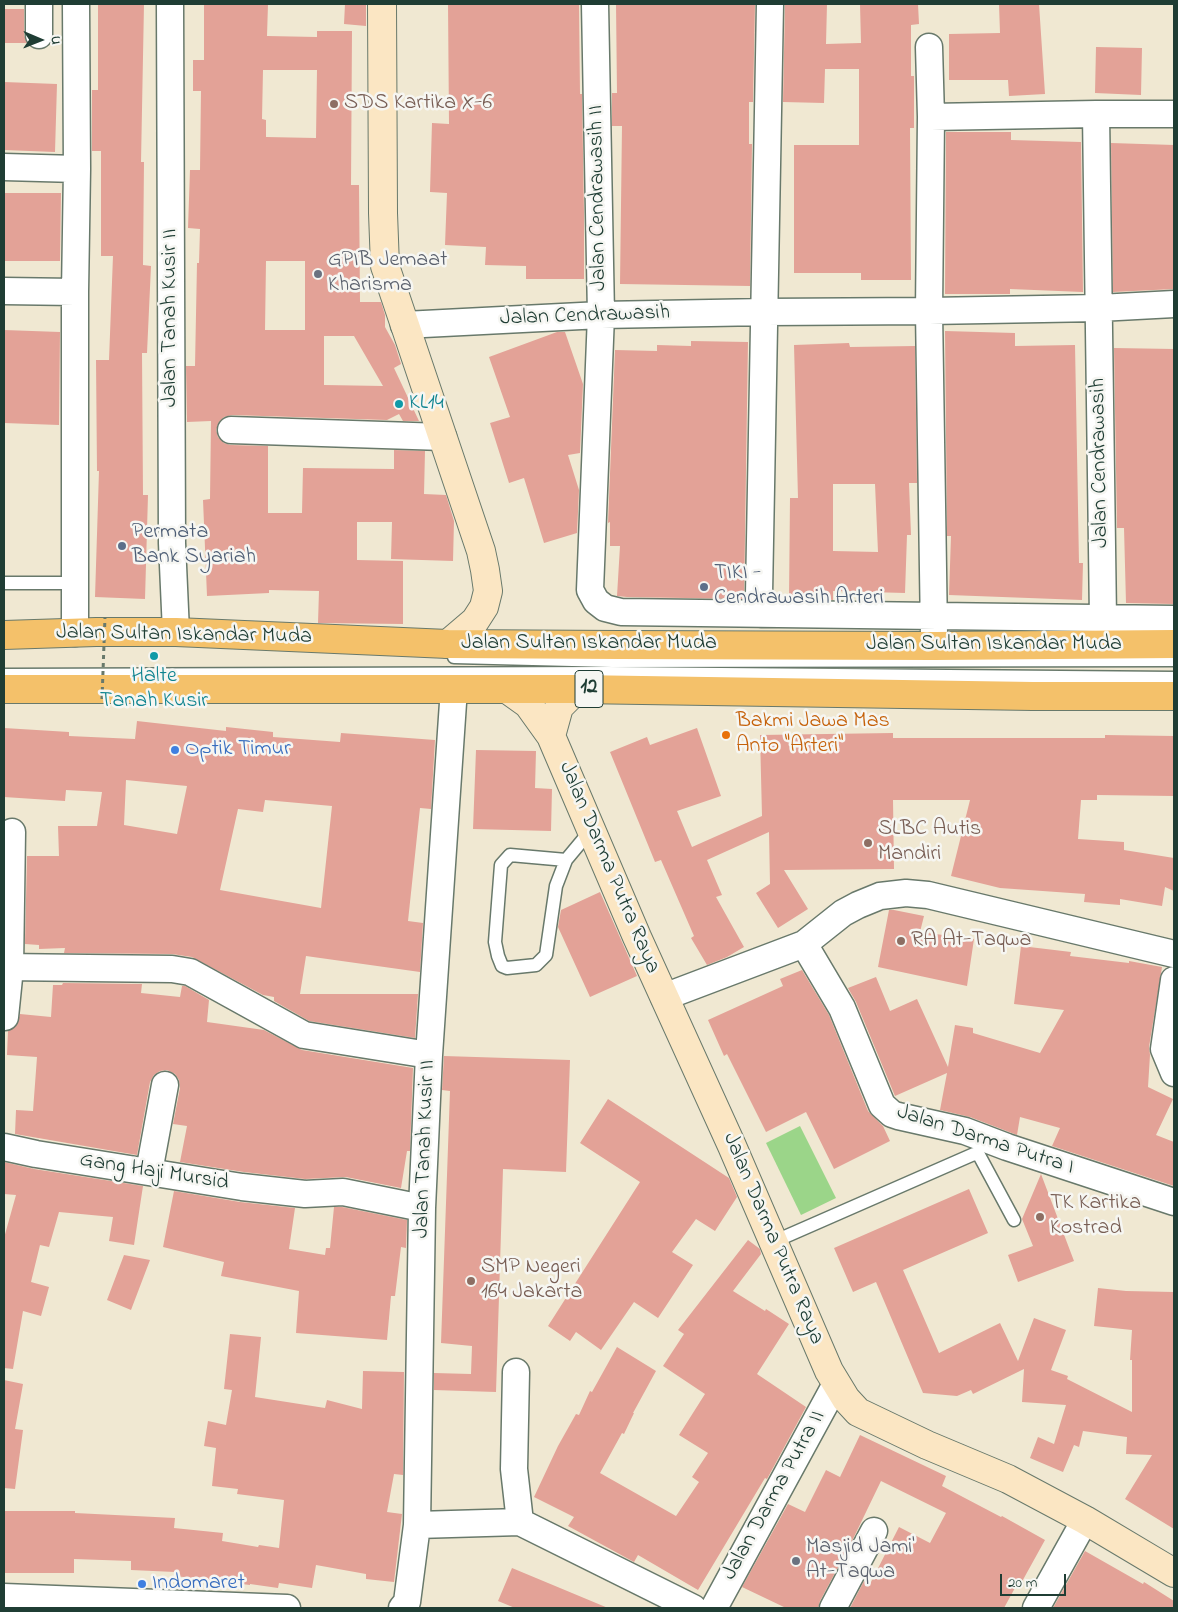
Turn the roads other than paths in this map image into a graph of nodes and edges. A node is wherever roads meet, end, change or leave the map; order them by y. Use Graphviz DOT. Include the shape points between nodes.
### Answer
graph roads {
  1 [pos="39,4"];
  2 [pos="76,4"];
  3 [pos="170,4"];
  4 [pos="382,4"];
  5 [pos="595,4"];
  6 [pos="770,4"];
  7 [pos="39,35"];
  8 [pos="928,47"];
  9 [pos="1096,114"];
  10 [pos="1174,114"];
  11 [pos="931,117"];
  12 [pos="4,167"];
  13 [pos="77,169"];
  14 [pos="4,291"];
  15 [pos="75,292"];
  16 [pos="1174,304"];
  17 [pos="1099,308"];
  18 [pos="929,311"];
  19 [pos="766,312"];
  20 [pos="601,315"];
  21 [pos="404,325"];
  22 [pos="230,430"];
  23 [pos="443,437"];
  24 [pos="4,583"];
  25 [pos="75,583"];
  26 [pos="621,612"];
  27 [pos="732,614"];
  28 [pos="760,614"];
  29 [pos="934,617"];
  30 [pos="1103,619"];
  31 [pos="1174,619"];
  32 [pos="75,633"];
  33 [pos="4,635"];
  34 [pos="185,639"];
  35 [pos="1174,644"];
  36 [pos="620,645"];
  37 [pos="732,645"];
  38 [pos="934,646"];
  39 [pos="444,650"];
  40 [pos="335,651"];
  41 [pos="1174,660"];
  42 [pos="4,675"];
  43 [pos="1174,678"];
  44 [pos="454,688"];
  45 [pos="4,689"];
  46 [pos="507,689"];
  47 [pos="577,689"];
  48 [pos="1174,696"];
  49 [pos="550,736"];
  50 [pos="591,829"];
  51 [pos="12,832"];
  52 [pos="566,860"];
  53 [pos="804,944"];
  54 [pos="1174,954"];
  55 [pos="7,967"];
  56 [pos="1174,980"];
  57 [pos="664,997"];
  58 [pos="5,1017"];
  59 [pos="429,1055"];
  60 [pos="1174,1073"];
  61 [pos="165,1085"];
  62 [pos="4,1147"];
  63 [pos="148,1172"];
  64 [pos="1173,1206"];
  65 [pos="422,1208"];
  66 [pos="1014,1220"];
  67 [pos="772,1242"];
  68 [pos="516,1372"];
  69 [pos="836,1384"];
  70 [pos="1085,1520"];
  71 [pos="520,1522"];
  72 [pos="418,1525"];
  73 [pos="874,1531"];
  74 [pos="1174,1573"];
  75 [pos="4,1597"];
  76 [pos="149,1605"];
  77 [pos="287,1608"];
  78 [pos="402,1608"];
  79 [pos="693,1608"];
  80 [pos="714,1608"];
  81 [pos="833,1608"];
  82 [pos="1036,1608"];
  1 -- 7 [label="street"];
  2 -- 13 [label="street"];
  3 -- 34 [label="street, Jalan Tanah Kusir II" via="172,543"];
  4 -- 21 [label="street" via="385,266"];
  5 -- 20 [label="street, Jalan Cendrawasih II"];
  6 -- 19 [label="street"];
  8 -- 11 [label="street"];
  9 -- 10 [label="street"];
  9 -- 11 [label="street"];
  9 -- 17 [label="street, Jalan Cendrawasih"];
  11 -- 18 [label="street"];
  12 -- 13 [label="street"];
  13 -- 15 [label="street"];
  14 -- 15 [label="street"];
  15 -- 25 [label="street"];
  16 -- 17 [label="street, Jalan Cendrawasih"];
  17 -- 18 [label="street, Jalan Cendrawasih"];
  17 -- 30 [label="street, Jalan Cendrawasih"];
  18 -- 19 [label="street, Jalan Cendrawasih"];
  18 -- 29 [label="street"];
  19 -- 20 [label="street, Jalan Cendrawasih"];
  19 -- 28 [label="street"];
  20 -- 21 [label="street, Jalan Cendrawasih"];
  20 -- 26 [label="street, Jalan Cendrawasih II" via="590,590 605,608"];
  21 -- 23 [label="street"];
  22 -- 23 [label="street"];
  23 -- 39 [label="street" via="481,551 488,591 484,607 475,621"];
  24 -- 25 [label="lane"];
  25 -- 32 [label="street"];
  26 -- 27 [label="street"];
  26 -- 36 [label="street"];
  27 -- 28 [label="street"];
  27 -- 37 [label="street"];
  28 -- 29 [label="street"];
  29 -- 30 [label="street"];
  29 -- 38 [label="street"];
  30 -- 31 [label="street"];
  32 -- 33 [label="highway, Jalan Sultan Iskandar Muda / 12"];
  32 -- 34 [label="highway, Jalan Sultan Iskandar Muda / 12"];
  34 -- 39 [label="highway, Jalan Sultan Iskandar Muda / 12"];
  34 -- 40 [label="lane"];
  35 -- 38 [label="highway, Jalan Sultan Iskandar Muda / 12"];
  36 -- 37 [label="highway, Jalan Sultan Iskandar Muda / 12"];
  36 -- 39 [label="highway, Jalan Sultan Iskandar Muda / 12"];
  37 -- 38 [label="highway, Jalan Sultan Iskandar Muda / 12"];
  39 -- 41 [label="lane" via="612,661"];
  42 -- 43 [label="lane" via="608,674"];
  44 -- 45 [label="highway, Jalan Sultan Iskandar Muda / 12"];
  44 -- 46 [label="highway, Jalan Sultan Iskandar Muda / 12"];
  44 -- 59 [label="street, Jalan Tanah Kusir II"];
  46 -- 47 [label="highway, Jalan Sultan Iskandar Muda / 12"];
  46 -- 49 [label="street, Jalan Darma Putra Raya" via="528,704"];
  47 -- 48 [label="highway, Jalan Sultan Iskandar Muda / 12"];
  47 -- 49 [label="street, Jalan Darma Putra Raya" via="559,707"];
  49 -- 50 [label="street, Jalan Darma Putra Raya"];
  50 -- 52 [label="lane"];
  50 -- 57 [label="street, Jalan Darma Putra Raya"];
  51 -- 55 [label="street"];
  52 -- 52 [label="lane" via="556,886 546,955 536,965 502,966 495,942 501,865 510,855"];
  53 -- 54 [label="street" via="858,905 880,896 906,893 928,895"];
  53 -- 57 [label="street"];
  53 -- 64 [label="street, Jalan Darma Putra I" via="842,1008 882,1105 892,1114 965,1131"];
  55 -- 58 [label="street"];
  55 -- 59 [label="street" via="172,968 190,972 304,1035"];
  56 -- 60 [label="street" via="1164,1049"];
  57 -- 67 [label="street, Jalan Darma Putra Raya"];
  59 -- 65 [label="street, Jalan Tanah Kusir II"];
  61 -- 63 [label="street"];
  62 -- 63 [label="street, Gang Haji Mursid"];
  63 -- 65 [label="street, Gang Haji Mursid" via="242,1187 311,1194 343,1192"];
  65 -- 72 [label="street, Jalan Tanah Kusir II"];
  66 -- 67 [label="lane" via="979,1155 974,1154"];
  67 -- 69 [label="street, Jalan Darma Putra Raya"];
  68 -- 71 [label="street" via="514,1469"];
  69 -- 70 [label="street, Jalan Darma Putra Raya" via="858,1412 1008,1479"];
  69 -- 80 [label="street, Jalan Darma Putra II"];
  70 -- 74 [label="street, Jalan Darma Putra Raya"];
  70 -- 82 [label="street"];
  71 -- 72 [label="street"];
  71 -- 79 [label="street"];
  72 -- 78 [label="street, Jalan Tanah Kusir II" via="407,1602"];
  73 -- 81 [label="street"];
  75 -- 76 [label="street"];
  76 -- 77 [label="street"];
}
